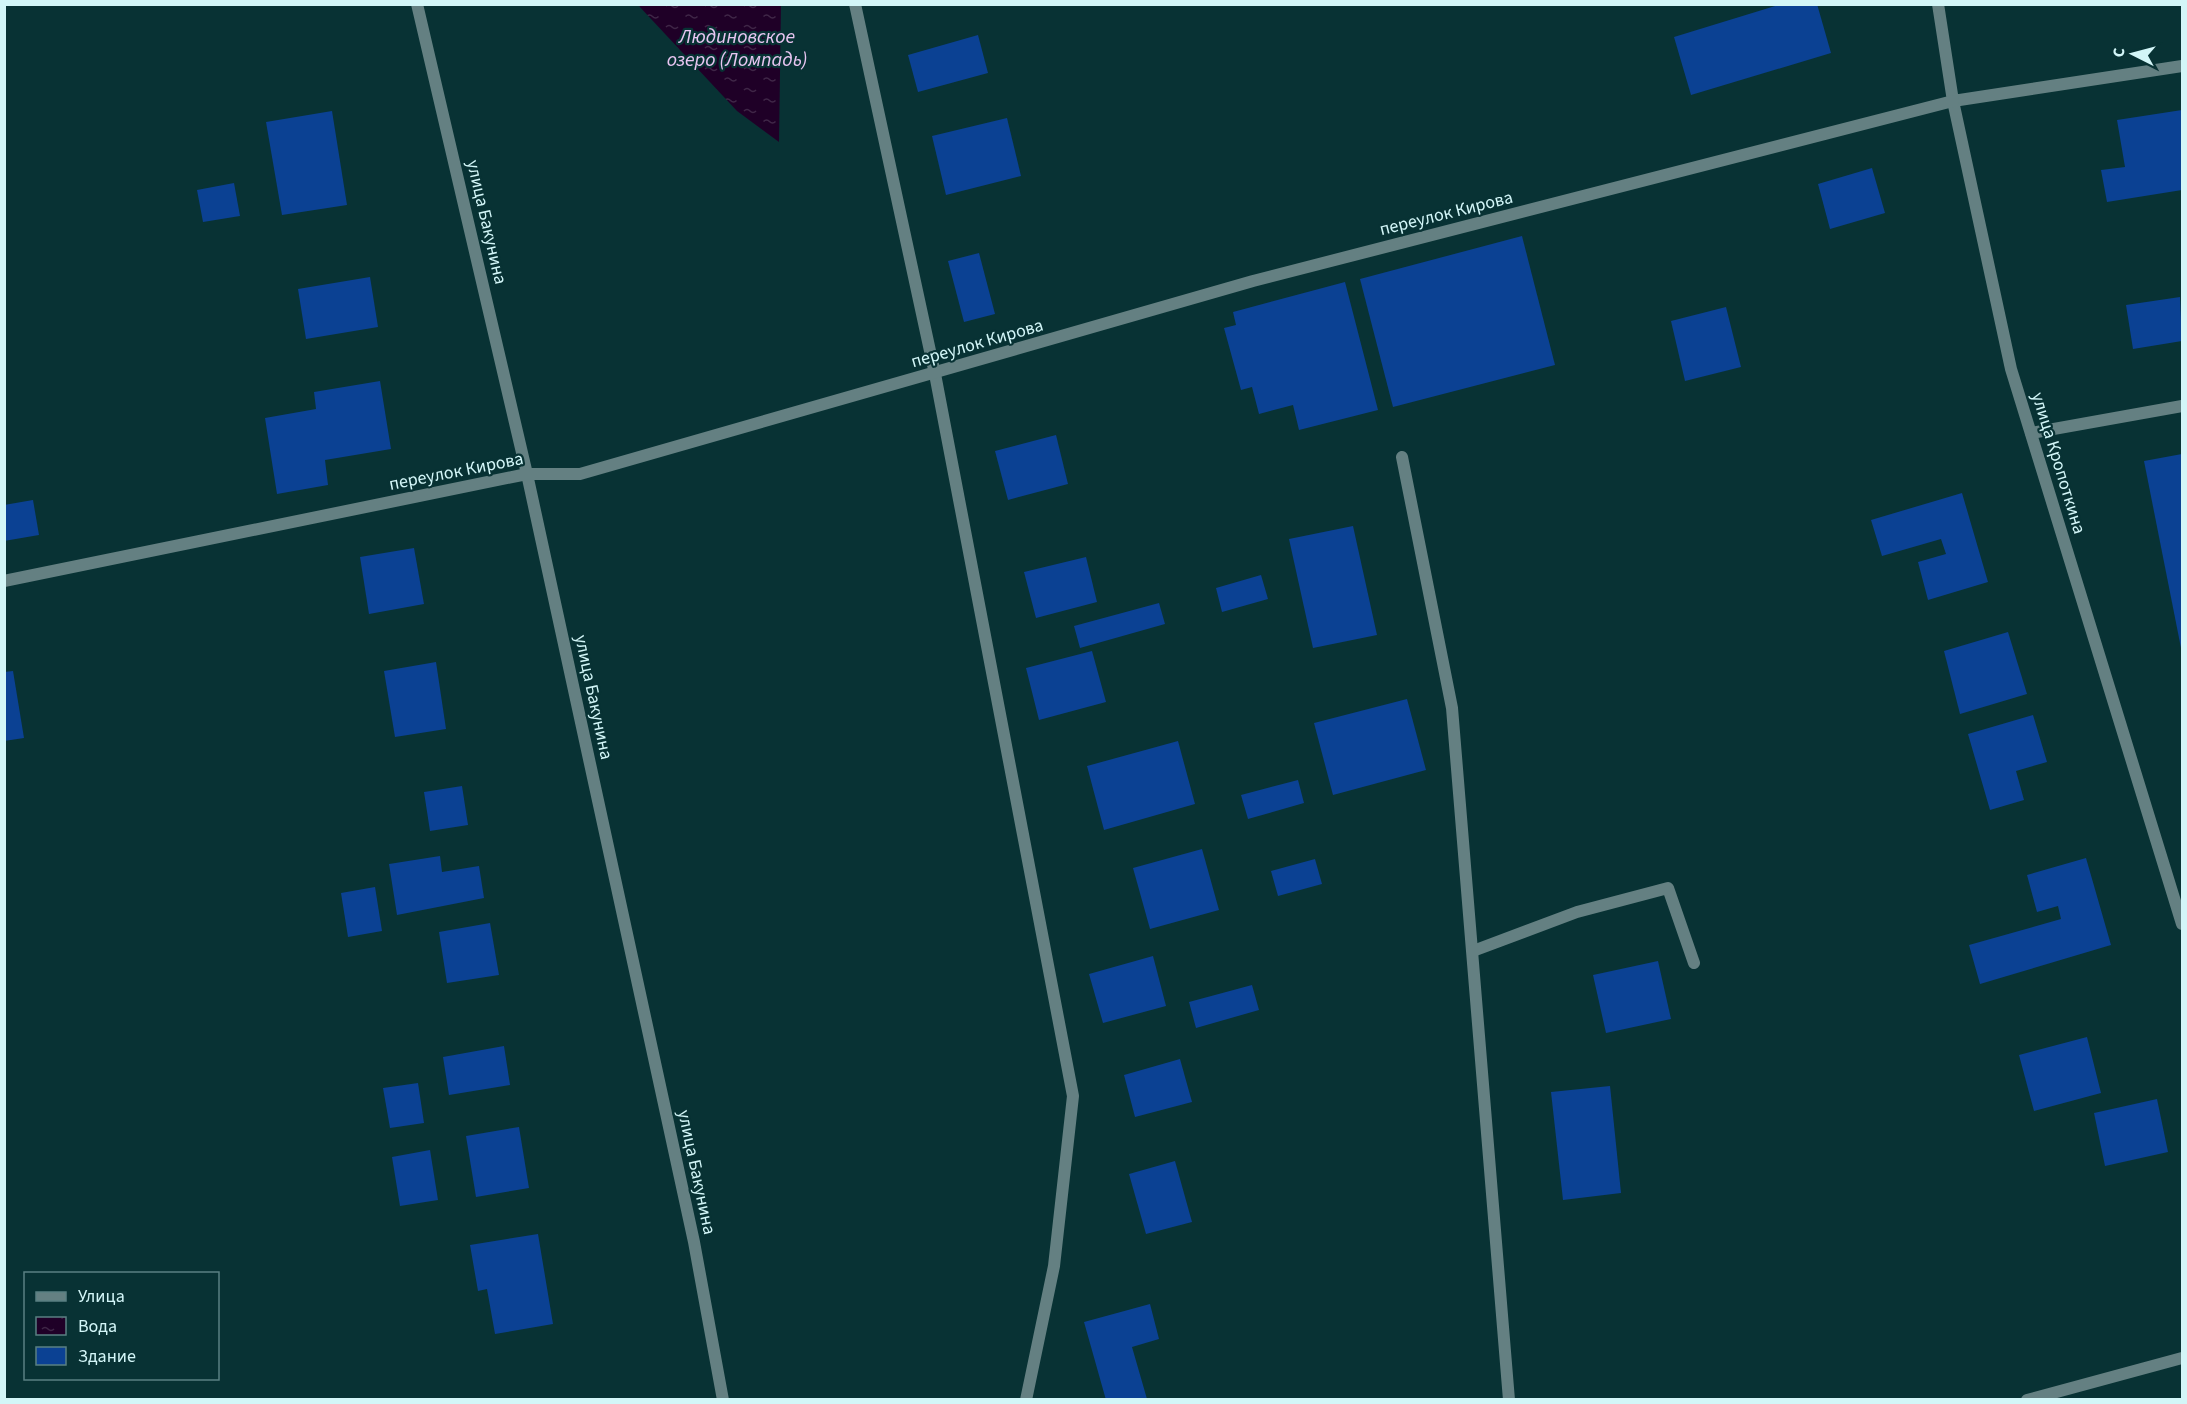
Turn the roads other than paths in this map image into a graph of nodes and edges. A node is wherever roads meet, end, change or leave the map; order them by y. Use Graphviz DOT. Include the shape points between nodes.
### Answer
graph roads {
  1 [pos="417,4"];
  2 [pos="855,4"];
  3 [pos="1938,4"];
  4 [pos="2182,66"];
  5 [pos="1953,101"];
  6 [pos="934,374"];
  7 [pos="2182,406"];
  8 [pos="2031,433"];
  9 [pos="1402,457"];
  10 [pos="527,474"];
  11 [pos="4,581"];
  12 [pos="2182,924"];
  13 [pos="1473,951"];
  14 [pos="1694,963"];
  15 [pos="2182,1358"];
  16 [pos="723,1400"];
  17 [pos="1026,1400"];
  18 [pos="1509,1400"];
  19 [pos="2027,1400"];
  1 -- 10 [label="street, улица Бакунина"];
  2 -- 6 [label="street"];
  3 -- 5 [label="street, улица Кропоткина"];
  4 -- 5 [label="street, переулок Кирова"];
  5 -- 6 [label="street, переулок Кирова" via="1253,281"];
  5 -- 8 [label="street, улица Кропоткина" via="2011,369"];
  6 -- 10 [label="street, переулок Кирова" via="580,474"];
  6 -- 17 [label="street" via="1073,1096 1054,1266"];
  7 -- 8 [label="street"];
  8 -- 12 [label="street, улица Кропоткина"];
  9 -- 13 [label="street" via="1452,708"];
  10 -- 11 [label="street, переулок Кирова"];
  10 -- 16 [label="street, улица Бакунина" via="694,1242"];
  13 -- 14 [label="street" via="1577,912 1668,888"];
  13 -- 18 [label="street"];
  15 -- 19 [label="street"];
}
